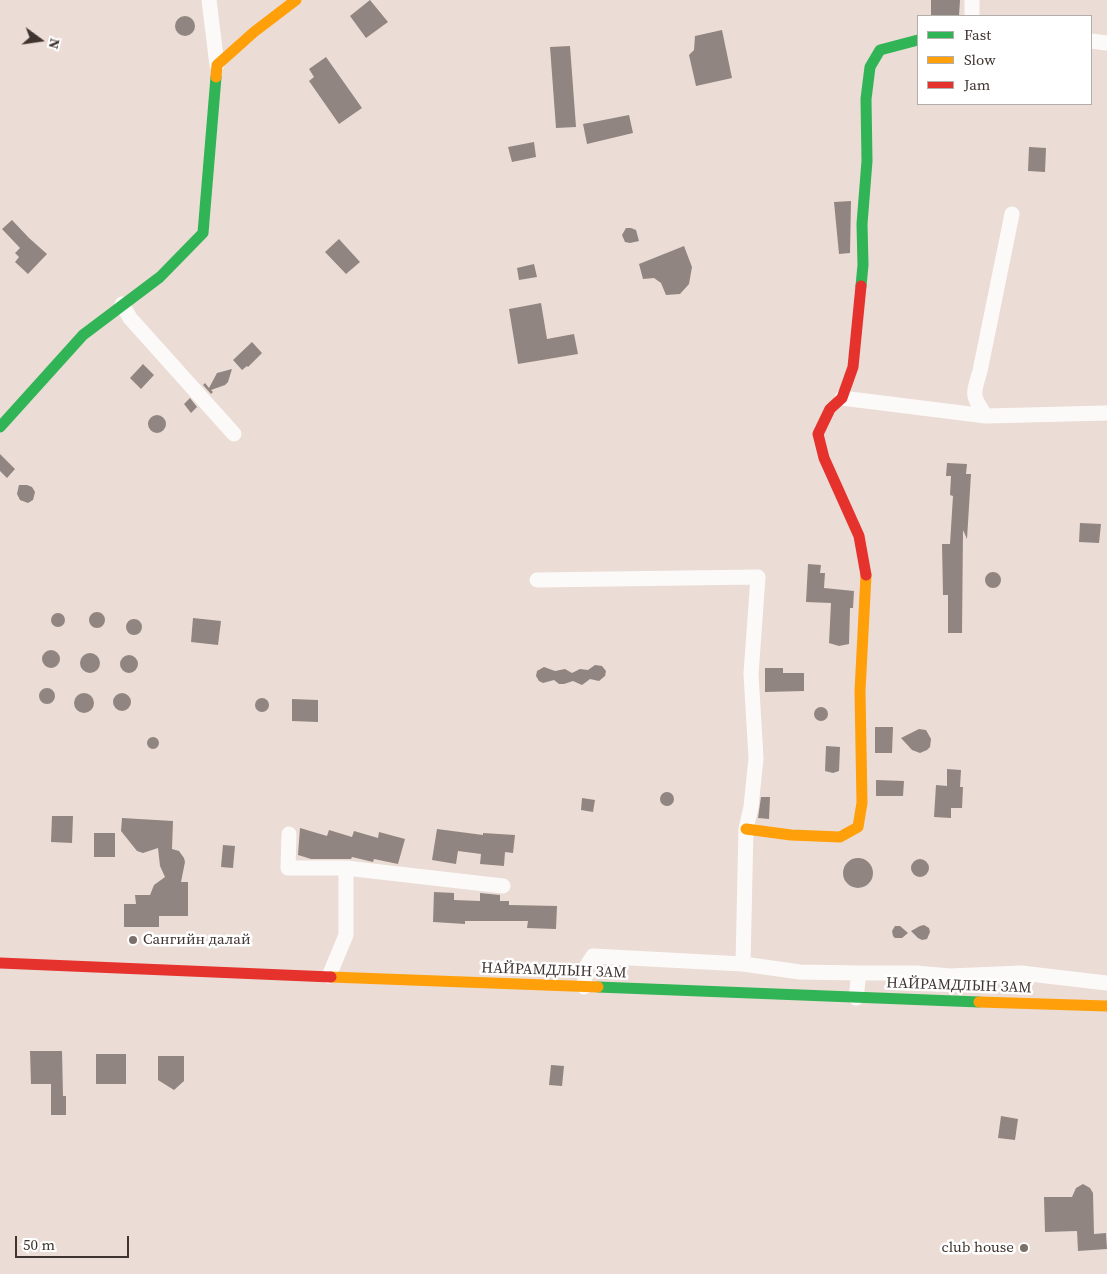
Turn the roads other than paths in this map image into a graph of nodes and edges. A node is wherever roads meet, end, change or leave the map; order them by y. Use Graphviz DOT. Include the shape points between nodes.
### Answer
graph roads {
  1 [pos="209,0"];
  2 [pos="296,0"];
  3 [pos="972,0"];
  4 [pos="972,15"];
  5 [pos="917,40"];
  6 [pos="1092,41"];
  7 [pos="1107,42"];
  8 [pos="217,65"];
  9 [pos="1012,214"];
  10 [pos="122,304"];
  11 [pos="842,398"];
  12 [pos="1107,413"];
  13 [pos="986,416"];
  14 [pos="0,427"];
  15 [pos="234,434"];
  16 [pos="537,580"];
  17 [pos="746,829"];
  18 [pos="289,834"];
  19 [pos="346,868"];
  20 [pos="503,886"];
  21 [pos="0,963"];
  22 [pos="743,964"];
  23 [pos="859,973"];
  24 [pos="329,976"];
  25 [pos="1107,983"];
  26 [pos="584,987"];
  27 [pos="856,998"];
  28 [pos="1107,1006"];
  1 -- 8 [label="street"];
  2 -- 8 [label="street"];
  3 -- 4 [label="street"];
  5 -- 11 [label="street" via="880,50 870,67 866,98 863,265 854,367"];
  6 -- 7 [label="street"];
  8 -- 10 [label="street" via="202,234 160,277"];
  9 -- 13 [label="street" via="973,393"];
  10 -- 14 [label="street" via="83,335"];
  10 -- 15 [label="street" via="130,318"];
  11 -- 13 [label="street"];
  11 -- 17 [label="street" via="830,410 818,434 824,458 859,536 867,580 860,690 862,803 858,827 840,837"];
  12 -- 13 [label="street"];
  16 -- 17 [label="street" via="758,577 751,674 756,758"];
  17 -- 22 [label="street"];
  18 -- 19 [label="street" via="288,868"];
  19 -- 20 [label="street"];
  19 -- 24 [label="street" via="346,934"];
  21 -- 24 [label="street, НАЙРАМДЛЫН ЗАМ"];
  22 -- 23 [label="street" via="800,972"];
  22 -- 26 [label="street" via="594,956 586,967"];
  23 -- 25 [label="street" via="950,976 1021,973"];
  23 -- 27 [label="street"];
  24 -- 26 [label="street, НАЙРАМДЛЫН ЗАМ"];
  26 -- 27 [label="street, НАЙРАМДЛЫН ЗАМ"];
  27 -- 28 [label="street, НАЙРАМДЛЫН ЗАМ"];
}
